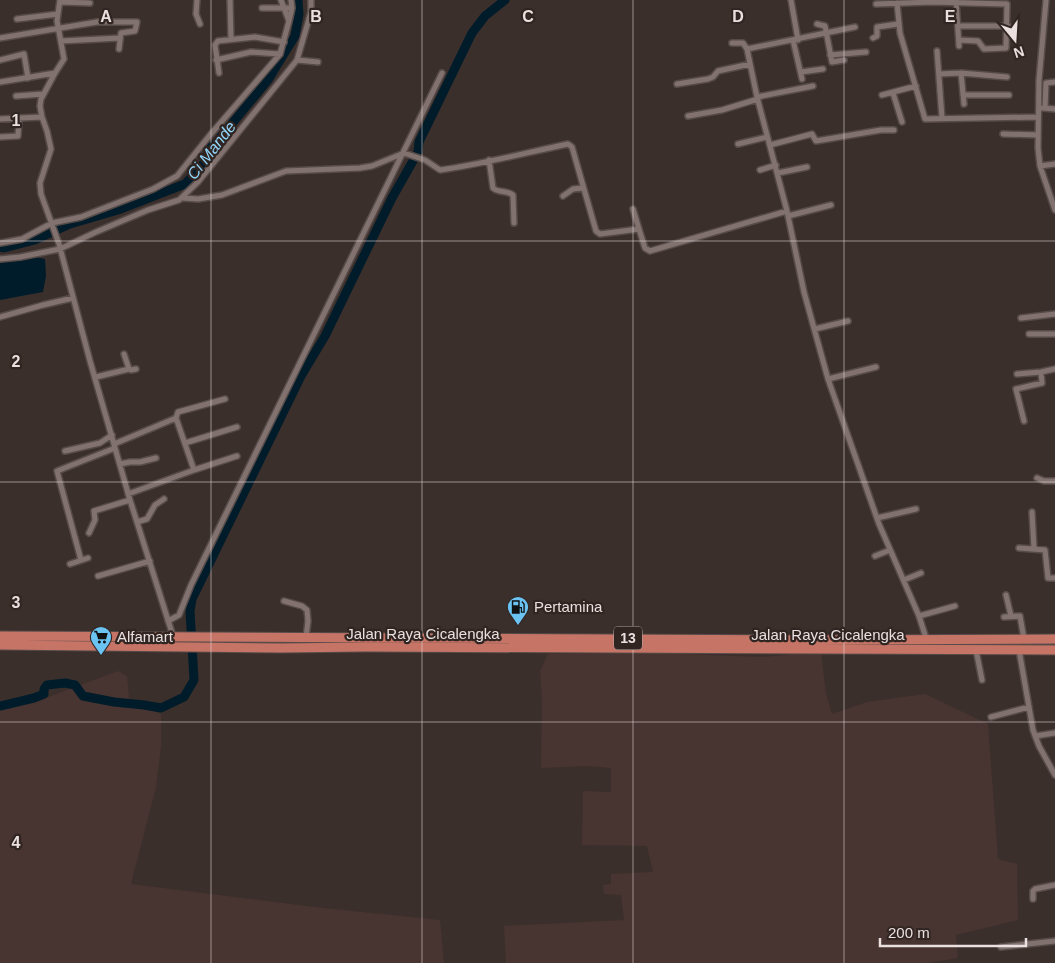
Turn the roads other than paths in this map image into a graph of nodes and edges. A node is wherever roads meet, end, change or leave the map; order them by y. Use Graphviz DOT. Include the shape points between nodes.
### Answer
graph roads {
  1 [pos="197,0"];
  2 [pos="230,0"];
  3 [pos="281,0"];
  4 [pos="292,0"];
  5 [pos="311,0"];
  6 [pos="791,0"];
  7 [pos="1046,0"];
  8 [pos="60,1"];
  9 [pos="933,1"];
  10 [pos="956,2"];
  11 [pos="90,3"];
  12 [pos="897,3"];
  13 [pos="876,4"];
  14 [pos="262,8"];
  15 [pos="284,8"];
  16 [pos="292,8"];
  17 [pos="58,14"];
  18 [pos="17,19"];
  19 [pos="290,21"];
  20 [pos="200,24"];
  21 [pos="817,24"];
  22 [pos="898,24"];
  23 [pos="958,26"];
  24 [pos="1008,26"];
  25 [pos="855,27"];
  26 [pos="58,28"];
  27 [pos="827,34"];
  28 [pos="0,38"];
  29 [pos="120,38"];
  30 [pos="873,38"];
  31 [pos="231,39"];
  32 [pos="796,40"];
  33 [pos="61,41"];
  34 [pos="284,42"];
  35 [pos="732,43"];
  36 [pos="119,49"];
  37 [pos="747,49"];
  38 [pos="937,51"];
  39 [pos="866,52"];
  40 [pos="280,54"];
  41 [pos="830,55"];
  42 [pos="0,60"];
  43 [pos="216,60"];
  44 [pos="297,60"];
  45 [pos="844,60"];
  46 [pos="318,62"];
  47 [pos="750,64"];
  48 [pos="823,69"];
  49 [pos="801,72"];
  50 [pos="54,73"];
  51 [pos="219,73"];
  52 [pos="442,73"];
  53 [pos="961,73"];
  54 [pos="939,74"];
  55 [pos="1006,76"];
  56 [pos="28,78"];
  57 [pos="802,79"];
  58 [pos="0,82"];
  59 [pos="1055,82"];
  60 [pos="676,84"];
  61 [pos="813,86"];
  62 [pos="916,86"];
  63 [pos="893,92"];
  64 [pos="43,94"];
  65 [pos="882,95"];
  66 [pos="963,95"];
  67 [pos="1009,95"];
  68 [pos="16,96"];
  69 [pos="757,98"];
  70 [pos="964,104"];
  71 [pos="1038,108"];
  72 [pos="1045,108"];
  73 [pos="1055,109"];
  74 [pos="688,116"];
  75 [pos="42,117"];
  76 [pos="1038,117"];
  77 [pos="942,118"];
  78 [pos="0,119"];
  79 [pos="19,119"];
  80 [pos="902,122"];
  81 [pos="894,130"];
  82 [pos="1003,134"];
  83 [pos="1038,135"];
  84 [pos="767,137"];
  85 [pos="0,138"];
  86 [pos="738,144"];
  87 [pos="770,146"];
  88 [pos="405,153"];
  89 [pos="489,160"];
  90 [pos="1055,164"];
  91 [pos="776,165"];
  92 [pos="1040,166"];
  93 [pos="808,167"];
  94 [pos="760,170"];
  95 [pos="778,173"];
  96 [pos="583,188"];
  97 [pos="563,196"];
  98 [pos="183,198"];
  99 [pos="831,205"];
  100 [pos="633,209"];
  101 [pos="1055,210"];
  102 [pos="788,213"];
  103 [pos="514,223"];
  104 [pos="53,224"];
  105 [pos="639,229"];
  106 [pos="0,243"];
  107 [pos="60,246"];
  108 [pos="0,259"];
  109 [pos="73,298"];
  110 [pos="1055,314"];
  111 [pos="0,317"];
  112 [pos="1021,318"];
  113 [pos="848,321"];
  114 [pos="815,330"];
  115 [pos="1029,334"];
  116 [pos="1055,334"];
  117 [pos="124,354"];
  118 [pos="876,367"];
  119 [pos="129,368"];
  120 [pos="136,369"];
  121 [pos="1055,369"];
  122 [pos="1041,372"];
  123 [pos="1017,374"];
  124 [pos="96,377"];
  125 [pos="828,378"];
  126 [pos="225,399"];
  127 [pos="176,418"];
  128 [pos="1024,421"];
  129 [pos="237,427"];
  130 [pos="112,435"];
  131 [pos="185,443"];
  132 [pos="115,446"];
  133 [pos="64,451"];
  134 [pos="237,456"];
  135 [pos="156,458"];
  136 [pos="120,464"];
  137 [pos="194,470"];
  138 [pos="1037,478"];
  139 [pos="1055,481"];
  140 [pos="128,494"];
  141 [pos="164,499"];
  142 [pos="130,500"];
  143 [pos="916,509"];
  144 [pos="1032,512"];
  145 [pos="877,518"];
  146 [pos="137,522"];
  147 [pos="89,533"];
  148 [pos="1019,548"];
  149 [pos="1034,549"];
  150 [pos="890,550"];
  151 [pos="875,556"];
  152 [pos="88,558"];
  153 [pos="81,560"];
  154 [pos="150,562"];
  155 [pos="70,564"];
  156 [pos="921,573"];
  157 [pos="98,576"];
  158 [pos="1055,578"];
  159 [pos="904,580"];
  160 [pos="1006,595"];
  161 [pos="284,601"];
  162 [pos="955,606"];
  163 [pos="920,616"];
  164 [pos="1011,616"];
  165 [pos="1004,617"];
  166 [pos="168,621"];
  167 [pos="0,636"];
  168 [pos="173,636"];
  169 [pos="306,637"];
  170 [pos="926,638"];
  171 [pos="988,638"];
  172 [pos="1024,639"];
  173 [pos="1055,639"];
  174 [pos="0,645"];
  175 [pos="976,650"];
  176 [pos="987,650"];
  177 [pos="1019,650"];
  178 [pos="1055,650"];
  179 [pos="982,680"];
  180 [pos="1029,707"];
  181 [pos="991,717"];
  182 [pos="1055,733"];
  183 [pos="1035,736"];
  184 [pos="1055,775"];
  185 [pos="1055,885"];
  186 [pos="1033,899"];
  187 [pos="1055,941"];
  188 [pos="1001,947"];
  1 -- 20 [label="street" via="196,14"];
  2 -- 31 [label="street"];
  3 -- 15 [label="street"];
  4 -- 16 [label="street"];
  5 -- 44 [label="street" via="311,12"];
  6 -- 32 [label="street"];
  7 -- 71 [label="street"];
  8 -- 11 [label="street"];
  8 -- 17 [label="street"];
  9 -- 10 [label="street"];
  9 -- 12 [label="street"];
  10 -- 23 [label="street"];
  10 -- 24 [label="street" via="1006,3"];
  12 -- 13 [label="street"];
  12 -- 22 [label="street"];
  14 -- 15 [label="street"];
  15 -- 16 [label="street"];
  15 -- 19 [label="street"];
  16 -- 19 [label="street"];
  17 -- 18 [label="street"];
  17 -- 26 [label="street"];
  19 -- 34 [label="street"];
  21 -- 27 [label="street" via="824,25"];
  22 -- 30 [label="street" via="877,27 877,36"];
  22 -- 62 [label="street"];
  23 -- 24 [label="street"];
  23 -- 24 [label="street" via="959,43 978,41 984,49 1006,47"];
  25 -- 27 [label="street"];
  26 -- 28 [label="street"];
  26 -- 29 [label="street" via="97,22 137,22 135,31 121,33"];
  26 -- 33 [label="street"];
  27 -- 32 [label="street"];
  27 -- 41 [label="street"];
  29 -- 33 [label="street"];
  29 -- 36 [label="street"];
  31 -- 34 [label="street" via="256,37"];
  31 -- 43 [label="street" via="215,44"];
  32 -- 37 [label="street"];
  32 -- 49 [label="street"];
  33 -- 50 [label="street" via="64,59"];
  34 -- 40 [label="street"];
  35 -- 37 [label="street" via="743,42"];
  37 -- 47 [label="street"];
  38 -- 54 [label="street"];
  39 -- 41 [label="street"];
  40 -- 43 [label="street" via="251,52"];
  40 -- 104 [label="street" via="177,176 89,214"];
  41 -- 45 [label="street" via="833,62"];
  42 -- 56 [label="street" via="24,54"];
  43 -- 51 [label="street"];
  44 -- 46 [label="street"];
  44 -- 98 [label="street"];
  47 -- 60 [label="street" via="718,71 708,79"];
  47 -- 69 [label="street"];
  48 -- 49 [label="street"];
  49 -- 57 [label="street"];
  50 -- 56 [label="street"];
  50 -- 64 [label="street"];
  52 -- 88 [label="street"];
  53 -- 54 [label="street"];
  53 -- 55 [label="street"];
  53 -- 66 [label="street"];
  54 -- 77 [label="street"];
  56 -- 58 [label="street"];
  59 -- 72 [label="street" via="1046,83"];
  61 -- 69 [label="street"];
  62 -- 63 [label="street"];
  62 -- 77 [label="street" via="925,118"];
  63 -- 65 [label="street"];
  63 -- 80 [label="street"];
  64 -- 68 [label="street"];
  64 -- 75 [label="street"];
  66 -- 67 [label="street"];
  66 -- 70 [label="street"];
  69 -- 74 [label="street" via="722,110"];
  69 -- 84 [label="street"];
  71 -- 72 [label="street"];
  71 -- 76 [label="street"];
  72 -- 73 [label="street"];
  75 -- 79 [label="street"];
  75 -- 104 [label="street" via="51,149 40,190"];
  76 -- 77 [label="street"];
  76 -- 83 [label="street"];
  78 -- 79 [label="street"];
  79 -- 85 [label="street" via="18,136"];
  81 -- 87 [label="street" via="816,141 812,134"];
  82 -- 83 [label="street"];
  83 -- 92 [label="street"];
  84 -- 86 [label="street"];
  84 -- 87 [label="street"];
  87 -- 91 [label="street"];
  88 -- 89 [label="street" via="428,161 440,170"];
  88 -- 98 [label="street" via="372,166 286,171 222,195"];
  88 -- 166 [label="street" via="185,597 179,615"];
  89 -- 96 [label="street" via="568,144 571,145"];
  89 -- 103 [label="street" via="493,188 513,195"];
  90 -- 92 [label="street"];
  91 -- 94 [label="street"];
  91 -- 95 [label="street"];
  92 -- 101 [label="street"];
  93 -- 95 [label="street"];
  95 -- 102 [label="street"];
  96 -- 97 [label="street" via="573,189"];
  96 -- 105 [label="street" via="594,228 600,234"];
  98 -- 107 [label="street"];
  99 -- 102 [label="street"];
  100 -- 105 [label="street"];
  102 -- 105 [label="street" via="650,251 645,248"];
  102 -- 114 [label="street"];
  104 -- 106 [label="street" via="22,239"];
  104 -- 107 [label="street"];
  107 -- 108 [label="street"];
  107 -- 109 [label="street"];
  109 -- 111 [label="street"];
  109 -- 124 [label="street"];
  110 -- 112 [label="street"];
  113 -- 114 [label="street"];
  114 -- 125 [label="street"];
  115 -- 116 [label="street"];
  117 -- 119 [label="street"];
  118 -- 125 [label="street"];
  119 -- 120 [label="street"];
  119 -- 124 [label="street"];
  121 -- 122 [label="street"];
  122 -- 123 [label="street"];
  122 -- 128 [label="street" via="1042,383 1016,389"];
  124 -- 130 [label="street"];
  125 -- 145 [label="street"];
  126 -- 127 [label="street" via="178,412"];
  127 -- 131 [label="street"];
  127 -- 132 [label="street"];
  129 -- 131 [label="street"];
  130 -- 132 [label="street"];
  130 -- 133 [label="street" via="100,443"];
  131 -- 137 [label="street"];
  132 -- 136 [label="street"];
  132 -- 153 [label="street" via="57,471"];
  134 -- 137 [label="street"];
  135 -- 136 [label="street"];
  136 -- 140 [label="street"];
  137 -- 140 [label="street"];
  138 -- 139 [label="street"];
  140 -- 142 [label="street"];
  141 -- 146 [label="street" via="155,505 147,519"];
  142 -- 146 [label="street"];
  142 -- 147 [label="street" via="94,511 95,520"];
  143 -- 145 [label="street"];
  144 -- 149 [label="street"];
  145 -- 150 [label="street"];
  146 -- 154 [label="street"];
  148 -- 149 [label="street"];
  149 -- 158 [label="street" via="1045,550 1048,578"];
  150 -- 151 [label="street"];
  150 -- 159 [label="street"];
  152 -- 153 [label="street"];
  153 -- 155 [label="street"];
  154 -- 157 [label="street"];
  154 -- 166 [label="street"];
  156 -- 159 [label="street"];
  159 -- 163 [label="street"];
  160 -- 164 [label="street"];
  161 -- 169 [label="street" via="307,610"];
  162 -- 163 [label="street"];
  163 -- 170 [label="street"];
  164 -- 165 [label="street"];
  164 -- 172 [label="street" via="1020,616"];
  166 -- 168 [label="street"];
  167 -- 168 [label="highway, Jalan Raya Cicalengka / 13"];
  168 -- 169 [label="highway, Jalan Raya Cicalengka / 13"];
  169 -- 170 [label="highway, Jalan Raya Cicalengka / 13"];
  170 -- 171 [label="highway, Jalan Raya Cicalengka / 13"];
  171 -- 172 [label="highway, Jalan Raya Cicalengka / 13"];
  171 -- 176 [label="highway"];
  172 -- 173 [label="highway, Jalan Raya Cicalengka / 13"];
  174 -- 175 [label="highway, Jalan Raya Cicalengka / 13"];
  175 -- 176 [label="highway, Jalan Raya Cicalengka / 13"];
  175 -- 179 [label="street"];
  176 -- 177 [label="highway, Jalan Raya Cicalengka / 13"];
  177 -- 178 [label="highway, Jalan Raya Cicalengka / 13"];
  177 -- 180 [label="street"];
  180 -- 181 [label="street"];
  180 -- 183 [label="street"];
  182 -- 183 [label="street"];
  183 -- 184 [label="street"];
  185 -- 186 [label="street" via="1034,889"];
  187 -- 188 [label="street"];
}
